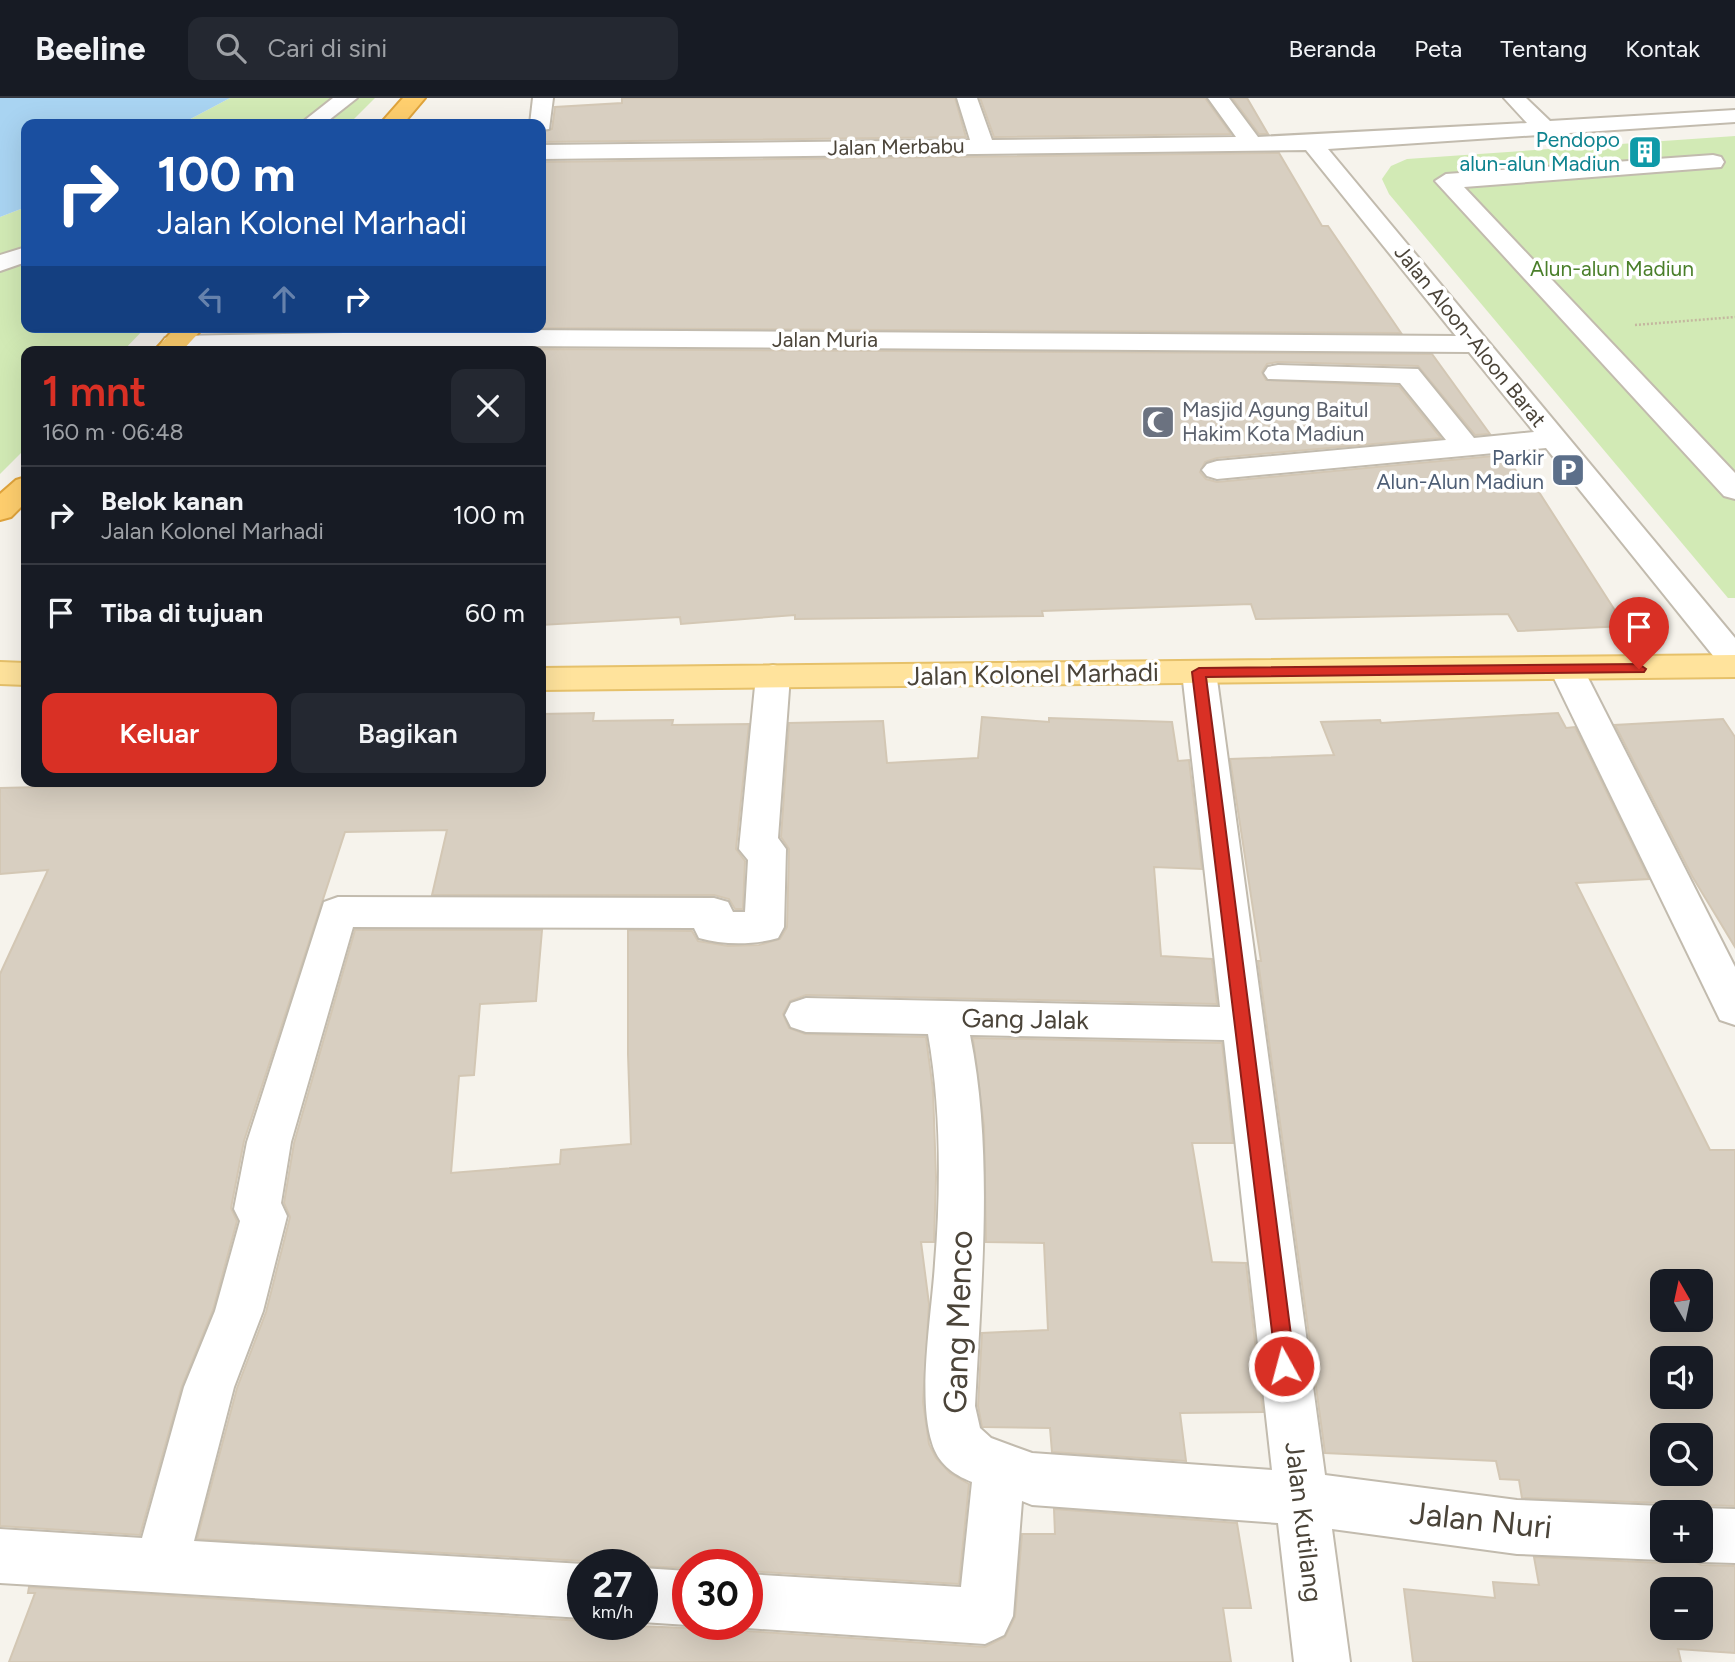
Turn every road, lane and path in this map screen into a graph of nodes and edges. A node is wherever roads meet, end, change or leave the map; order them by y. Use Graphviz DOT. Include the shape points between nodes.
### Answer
graph roads {
  1 [pos="347,98"];
  2 [pos="415,98"];
  3 [pos="427,98"];
  4 [pos="544,98"];
  5 [pos="967,98"];
  6 [pos="1218,98"];
  7 [pos="1514,98"];
  8 [pos="1735,116"];
  9 [pos="318,119"];
  10 [pos="396,119"];
  11 [pos="542,119"];
  12 [pos="1545,128"];
  13 [pos="1251,143"];
  14 [pos="1312,143"];
  15 [pos="983,146"];
  16 [pos="546,152"];
  17 [pos="1713,162"];
  18 [pos="21,256"];
  19 [pos="0,264"];
  20 [pos="1735,317"];
  21 [pos="1584,329"];
  22 [pos="519,339"];
  23 [pos="177,341"];
  24 [pos="1476,344"];
  25 [pos="1278,373"];
  26 [pos="1555,439"];
  27 [pos="1466,447"];
  28 [pos="1217,470"];
  29 [pos="1735,490"];
  30 [pos="21,491"];
  31 [pos="0,511"];
  32 [pos="1735,660"];
  33 [pos="1735,666"];
  34 [pos="1567,670"];
  35 [pos="1199,672"];
  36 [pos="0,673"];
  37 [pos="21,674"];
  38 [pos="773,676"];
  39 [pos="546,679"];
  40 [pos="1735,1007"];
  41 [pos="806,1015"];
  42 [pos="946,1017"];
  43 [pos="1244,1024"];
  44 [pos="999,1467"];
  45 [pos="1300,1498"];
  46 [pos="1650,1533"];
  47 [pos="1713,1535"];
  48 [pos="1735,1536"];
  49 [pos="0,1556"];
  50 [pos="161,1566"];
  51 [pos="567,1590"];
  52 [pos="763,1602"];
  53 [pos="1322,1662"];
  1 -- 9 [label="street"];
  2 -- 3 [label="street"];
  2 -- 10 [label="highway"];
  4 -- 11 [label="street"];
  5 -- 15 [label="street"];
  6 -- 13 [label="street"];
  7 -- 12 [label="street"];
  8 -- 12 [label="street, Jalan Merbabu"];
  12 -- 14 [label="street, Jalan Merbabu"];
  13 -- 14 [label="street, Jalan Merbabu"];
  13 -- 15 [label="street, Jalan Merbabu"];
  14 -- 24 [label="street, Jalan Aloon-Aloon Barat"];
  15 -- 16 [label="street, Jalan Merbabu"];
  17 -- 21 [label="street" via="1446,181"];
  18 -- 19 [label="street"];
  20 -- 21 [label="path"];
  21 -- 29 [label="street"];
  22 -- 23 [label="street, Jalan Muria"];
  22 -- 24 [label="street, Jalan Muria"];
  24 -- 26 [label="street, Jalan Aloon-Aloon Barat"];
  25 -- 27 [label="street" via="1408,375"];
  26 -- 27 [label="street"];
  26 -- 32 [label="street, Jalan Aloon-Aloon Barat"];
  27 -- 28 [label="street"];
  30 -- 31 [label="highway"];
  33 -- 34 [label="main road, Jalan Kolonel Marhadi"];
  34 -- 35 [label="main road, Jalan Kolonel Marhadi"];
  34 -- 40 [label="street"];
  35 -- 38 [label="main road, Jalan Kolonel Marhadi"];
  35 -- 43 [label="street, Jalan Kutilang"];
  36 -- 37 [label="main road"];
  38 -- 39 [label="main road, Jalan Kolonel Marhadi"];
  38 -- 50 [label="street" via="758,849 767,849 764,927 713,928 714,913 338,912 269,1142 257,1209 264,1216 239,1311 209,1387"];
  41 -- 42 [label="street, Gang Jalak"];
  42 -- 43 [label="street, Gang Jalak"];
  42 -- 44 [label="street, Gang Menco" via="956,1070 961,1228 950,1406 957,1442 975,1458"];
  43 -- 45 [label="street, Jalan Kutilang"];
  44 -- 45 [label="street, Gang Menco" via="1032,1479"];
  44 -- 52 [label="street" via="985,1616"];
  45 -- 46 [label="street, Jalan Nuri" via="1517,1527"];
  45 -- 53 [label="street, Jalan Kutilang"];
  47 -- 48 [label="street"];
  49 -- 50 [label="street"];
  50 -- 51 [label="street"];
}
